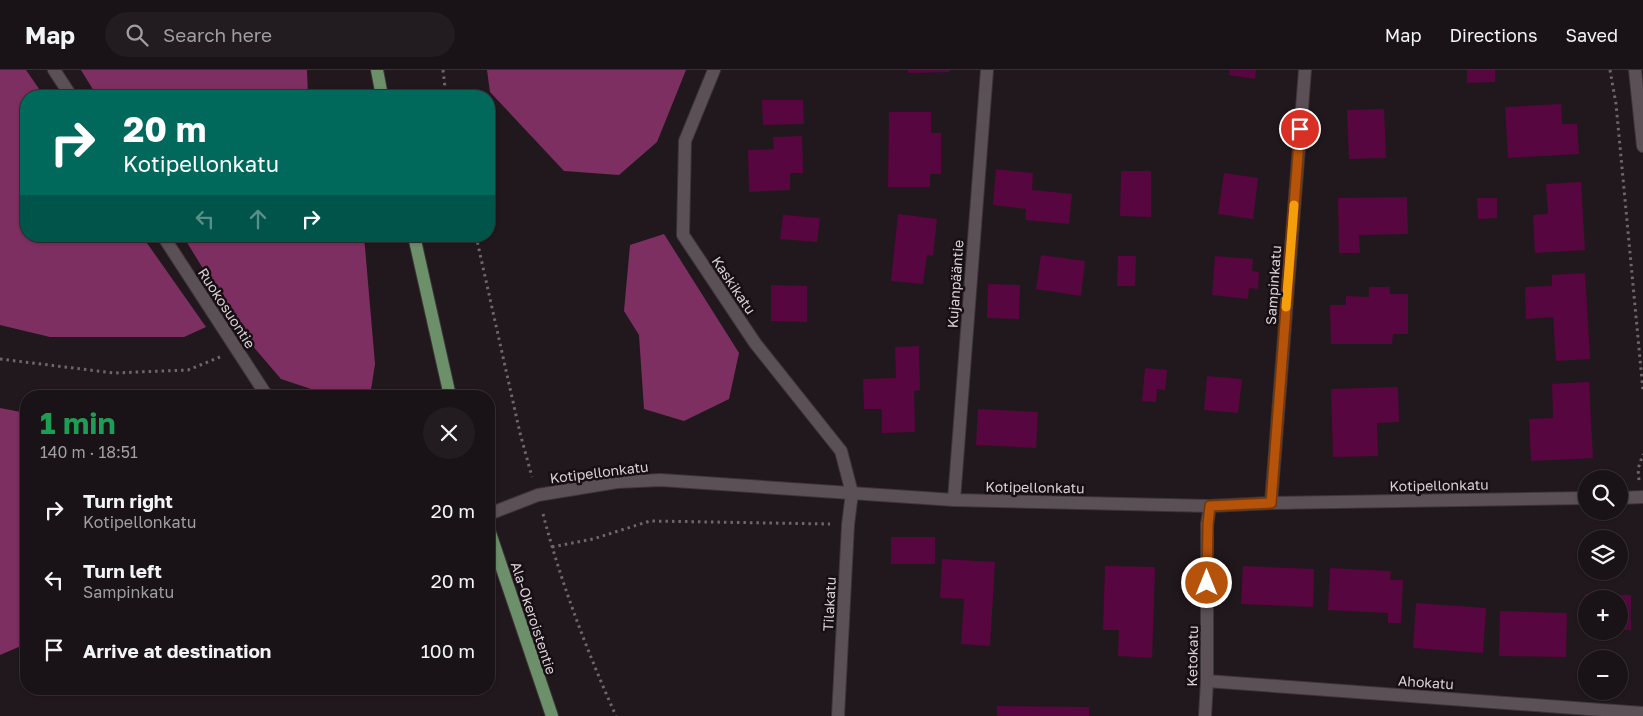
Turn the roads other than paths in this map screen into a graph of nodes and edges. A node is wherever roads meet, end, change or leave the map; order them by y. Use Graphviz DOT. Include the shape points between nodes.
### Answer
graph roads {
  1 [pos="54,70"];
  2 [pos="377,70"];
  3 [pos="714,70"];
  4 [pos="987,70"];
  5 [pos="1305,70"];
  6 [pos="1635,70"];
  7 [pos="67,90"];
  8 [pos="381,90"];
  9 [pos="1643,146"];
  10 [pos="167,242"];
  11 [pos="415,242"];
  12 [pos="264,390"];
  13 [pos="449,390"];
  14 [pos="852,493"];
  15 [pos="1643,497"];
  16 [pos="1578,498"];
  17 [pos="1628,498"];
  18 [pos="954,500"];
  19 [pos="1271,503"];
  20 [pos="1210,506"];
  21 [pos="495,512"];
  22 [pos="495,548"];
  23 [pos="1207,681"];
  24 [pos="1643,713"];
  25 [pos="552,716"];
  26 [pos="838,716"];
  27 [pos="1205,716"];
  1 -- 7 [label="street"];
  2 -- 8 [label="main road"];
  3 -- 14 [label="street, Kaskikatu" via="685,141 683,235 755,343 841,451"];
  4 -- 18 [label="street, Kujanpääntie"];
  5 -- 19 [label="street, Sampinkatu"];
  6 -- 9 [label="street"];
  10 -- 12 [label="street, Ruokosuontie"];
  11 -- 13 [label="main road"];
  14 -- 18 [label="street, Kotipellonkatu"];
  14 -- 21 [label="street, Kotipellonkatu" via="661,480 617,482 538,495"];
  14 -- 26 [label="street, Tilakatu"];
  15 -- 17 [label="street"];
  16 -- 19 [label="street, Kotipellonkatu"];
  18 -- 20 [label="street, Kotipellonkatu"];
  19 -- 20 [label="street, Kotipellonkatu"];
  20 -- 23 [label="street, Ketokatu"];
  22 -- 25 [label="main road, Ala-Okeroistentie"];
  23 -- 24 [label="street, Ahokatu"];
  23 -- 27 [label="street, Ketokatu"];
}
